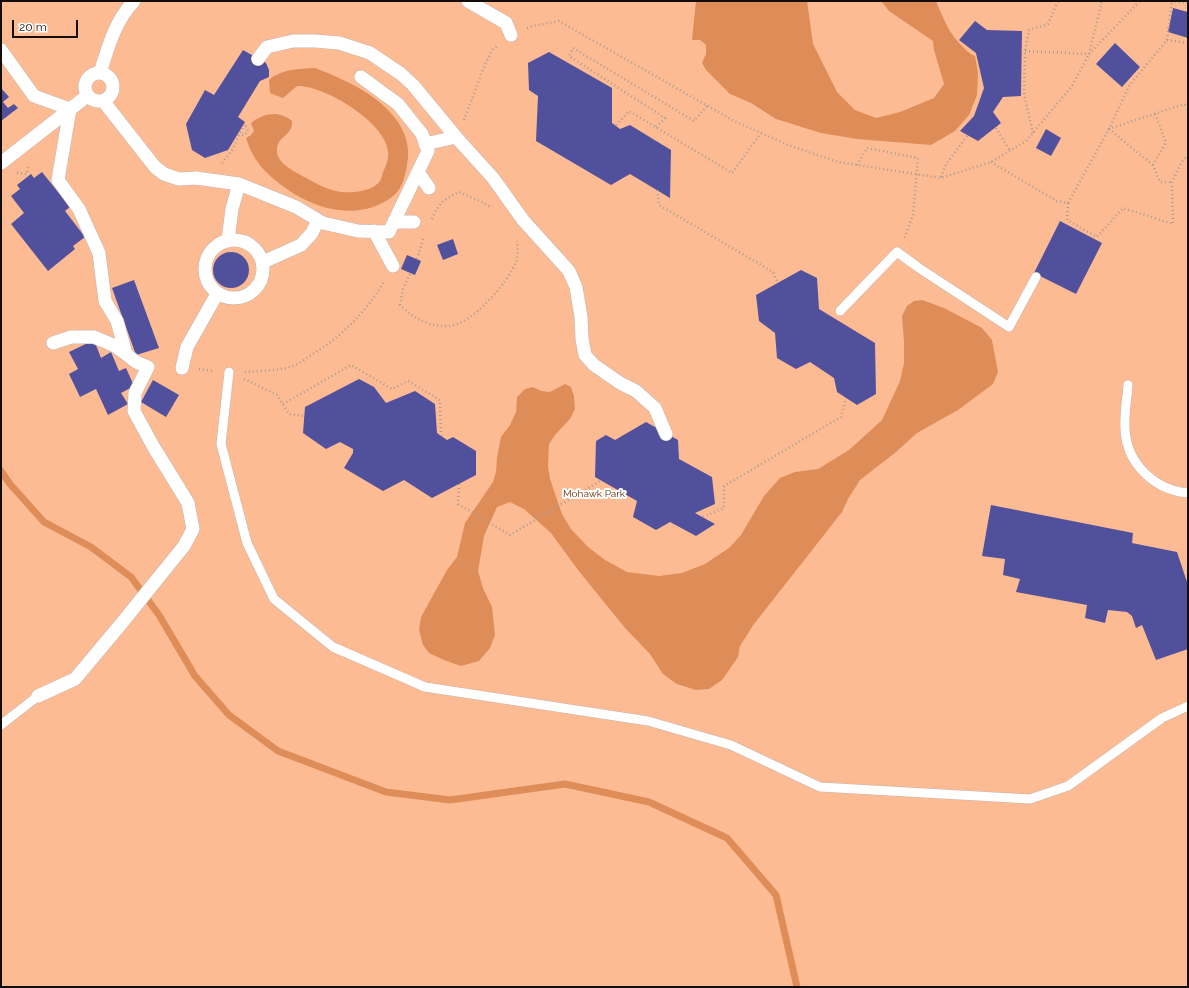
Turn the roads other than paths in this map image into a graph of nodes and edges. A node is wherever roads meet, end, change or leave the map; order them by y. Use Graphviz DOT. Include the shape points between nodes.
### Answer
graph roads {
  1 [pos="134,1"];
  2 [pos="468,1"];
  3 [pos="512,35"];
  4 [pos="1,50"];
  5 [pos="258,59"];
  6 [pos="100,73"];
  7 [pos="361,77"];
  8 [pos="87,96"];
  9 [pos="104,102"];
  10 [pos="70,109"];
  11 [pos="456,137"];
  12 [pos="425,144"];
  13 [pos="1,163"];
  14 [pos="418,172"];
  15 [pos="239,184"];
  16 [pos="429,188"];
  17 [pos="318,220"];
  18 [pos="394,222"];
  19 [pos="414,222"];
  20 [pos="374,231"];
  21 [pos="228,240"];
  22 [pos="263,262"];
  23 [pos="393,266"];
  24 [pos="1036,277"];
  25 [pos="218,294"];
  26 [pos="840,311"];
  27 [pos="53,343"];
  28 [pos="126,354"];
  29 [pos="182,368"];
  30 [pos="229,372"];
  31 [pos="1128,385"];
  32 [pos="666,434"];
  33 [pos="1188,493"];
  34 [pos="38,696"];
  35 [pos="1188,706"];
  36 [pos="1,725"];
  1 -- 6 [label="street" via="127,8 113,34"];
  2 -- 3 [label="street" via="506,24"];
  4 -- 10 [label="street" via="34,96"];
  5 -- 11 [label="street" via="267,47 293,41 339,43 370,53 413,85"];
  6 -- 8 [label="street" via="92,75 87,80"];
  6 -- 9 [label="street" via="109,77 114,86 112,95"];
  7 -- 12 [label="street" via="398,104 422,134"];
  8 -- 9 [label="street" via="95,101"];
  8 -- 10 [label="street"];
  9 -- 15 [label="street" via="154,167 164,174 178,179 209,179"];
  10 -- 13 [label="street"];
  10 -- 28 [label="street" via="58,180 79,209 99,253 105,301 117,320"];
  11 -- 12 [label="street"];
  11 -- 32 [label="street" via="493,178 523,220 569,271 576,287 585,355 594,365 636,391 655,408"];
  12 -- 14 [label="street" via="428,151"];
  14 -- 16 [label="street"];
  14 -- 18 [label="street"];
  15 -- 17 [label="street" via="296,207"];
  15 -- 21 [label="street" via="232,209"];
  17 -- 20 [label="street" via="358,230"];
  17 -- 22 [label="street" via="312,233 301,244"];
  18 -- 19 [label="street"];
  18 -- 20 [label="street" via="389,232"];
  20 -- 23 [label="street"];
  21 -- 22 [label="street" via="237,239 254,247"];
  21 -- 25 [label="street" via="211,249 204,268 205,278"];
  22 -- 25 [label="street" via="263,272 255,290 237,298 227,298"];
  24 -- 26 [label="lane" via="1009,327 898,252"];
  25 -- 29 [label="street" via="188,347"];
  27 -- 28 [label="street" via="71,337 94,337"];
  28 -- 34 [label="street" via="148,367 135,393 134,411 188,503 193,529 184,546 75,679"];
  30 -- 35 [label="lane" via="221,444 247,543 274,599 333,647 425,687 648,720 731,746 820,787 1030,799 1068,786 1162,718"];
  31 -- 33 [label="lane" via="1125,429 1129,451 1140,470 1157,484"];
  34 -- 36 [label="lane"];
}
